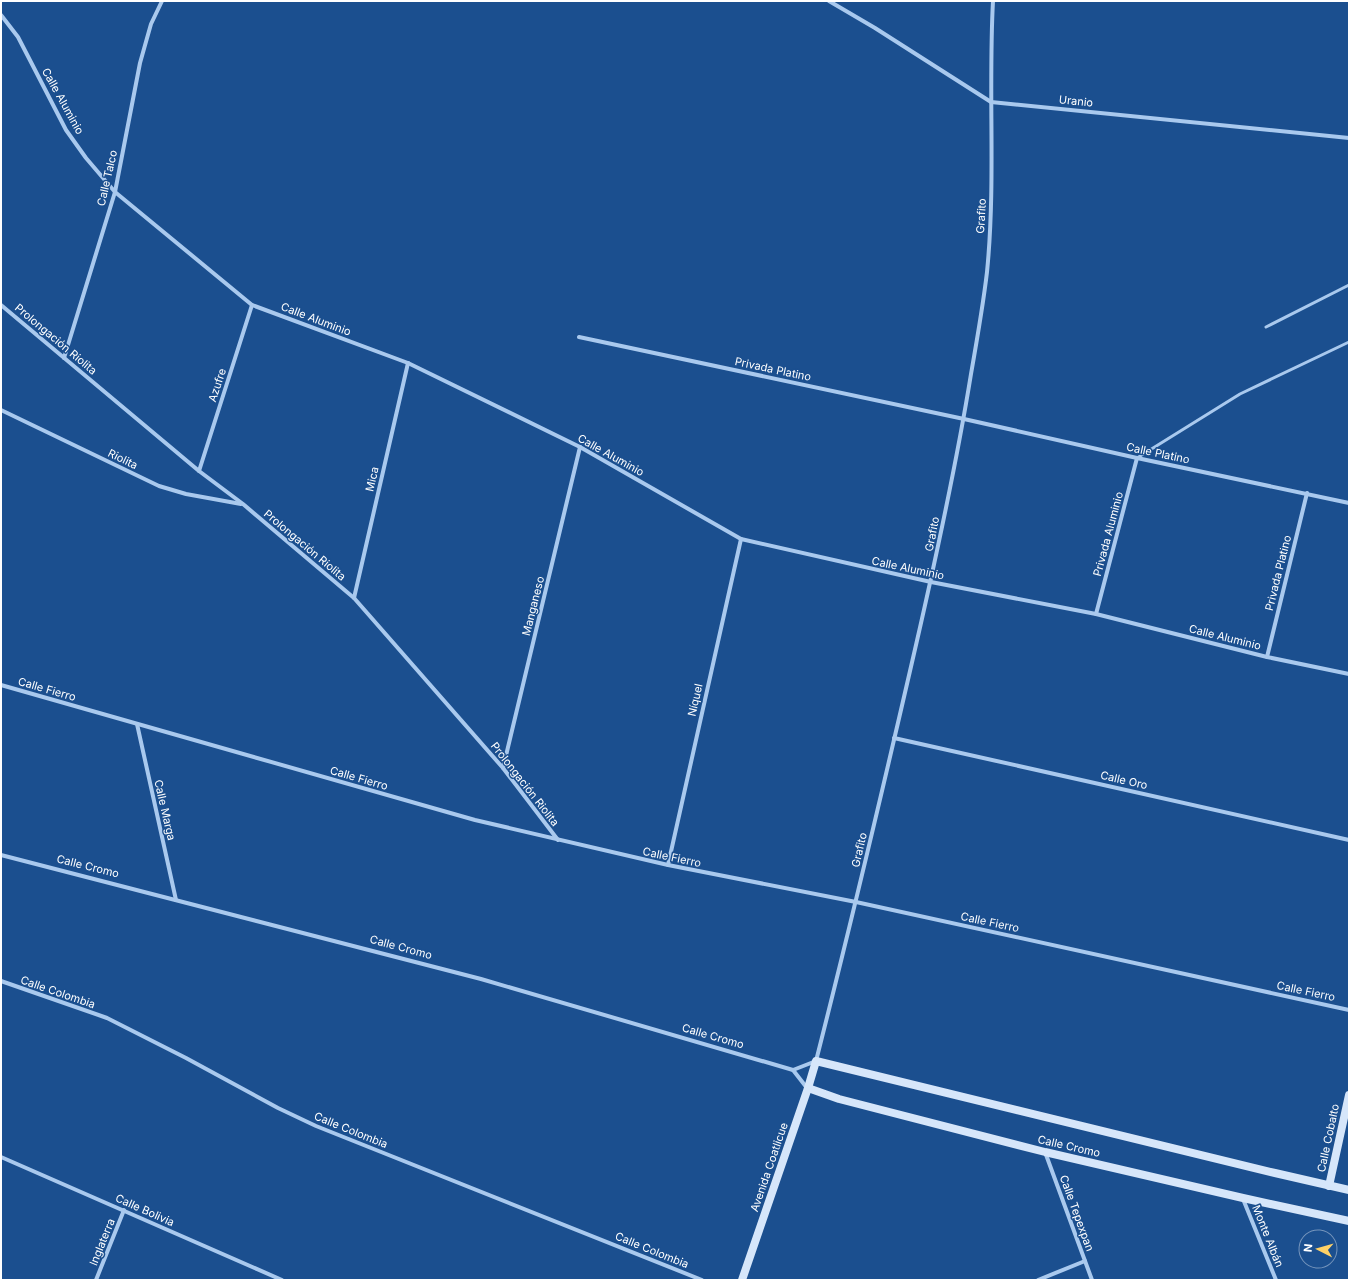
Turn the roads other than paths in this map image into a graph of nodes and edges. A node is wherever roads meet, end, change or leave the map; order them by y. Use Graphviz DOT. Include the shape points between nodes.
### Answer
graph roads {
  1 [pos="162,1"];
  2 [pos="829,1"];
  3 [pos="993,1"];
  4 [pos="1,15"];
  5 [pos="991,102"];
  6 [pos="1349,138"];
  7 [pos="115,192"];
  8 [pos="1349,285"];
  9 [pos="1,305"];
  10 [pos="252,305"];
  11 [pos="1266,327"];
  12 [pos="579,337"];
  13 [pos="1349,342"];
  14 [pos="64,358"];
  15 [pos="408,363"];
  16 [pos="1,410"];
  17 [pos="964,419"];
  18 [pos="580,448"];
  19 [pos="1137,458"];
  20 [pos="200,471"];
  21 [pos="1307,493"];
  22 [pos="1349,503"];
  23 [pos="243,504"];
  24 [pos="741,539"];
  25 [pos="931,582"];
  26 [pos="354,598"];
  27 [pos="1096,614"];
  28 [pos="1266,657"];
  29 [pos="1349,674"];
  30 [pos="1,685"];
  31 [pos="137,724"];
  32 [pos="894,738"];
  33 [pos="503,768"];
  34 [pos="558,840"];
  35 [pos="1349,840"];
  36 [pos="1,855"];
  37 [pos="668,865"];
  38 [pos="176,900"];
  39 [pos="856,902"];
  40 [pos="1,981"];
  41 [pos="1349,1010"];
  42 [pos="816,1061"];
  43 [pos="793,1070"];
  44 [pos="808,1088"];
  45 [pos="1349,1095"];
  46 [pos="1045,1152"];
  47 [pos="1,1157"];
  48 [pos="1329,1186"];
  49 [pos="1349,1190"];
  50 [pos="1243,1198"];
  51 [pos="124,1210"];
  52 [pos="1349,1221"];
  53 [pos="1085,1261"];
  54 [pos="96,1280"];
  55 [pos="282,1280"];
  56 [pos="702,1280"];
  57 [pos="742,1280"];
  58 [pos="1038,1280"];
  59 [pos="1092,1280"];
  60 [pos="1276,1280"];
  1 -- 7 [label="street, Calle Talco" via="151,24 140,63"];
  2 -- 5 [label="street, Uranio"];
  3 -- 5 [label="street, Grafito"];
  4 -- 7 [label="street, Calle Aluminio" via="18,37 66,130"];
  5 -- 6 [label="street, Uranio"];
  5 -- 17 [label="street, Grafito" via="992,185 987,268"];
  7 -- 10 [label="street, Calle Aluminio"];
  7 -- 14 [label="street, Calle Talco"];
  8 -- 11 [label="lane"];
  9 -- 14 [label="street, Prolongación Riolita"];
  10 -- 15 [label="street, Calle Aluminio"];
  10 -- 20 [label="street, Azufre"];
  12 -- 17 [label="street, Privada Platino"];
  13 -- 19 [label="lane" via="1240,394"];
  14 -- 20 [label="street, Prolongación Riolita"];
  15 -- 18 [label="street, Calle Aluminio"];
  15 -- 26 [label="street, Mica"];
  16 -- 23 [label="street, Riolita" via="159,486 186,494"];
  17 -- 19 [label="street, Calle Platino"];
  17 -- 25 [label="street, Grafito"];
  18 -- 24 [label="street, Calle Aluminio"];
  18 -- 33 [label="street, Manganeso"];
  19 -- 21 [label="street, Calle Platino"];
  19 -- 27 [label="street, Privada Aluminio"];
  20 -- 23 [label="street, Prolongación Riolita"];
  21 -- 22 [label="street, Calle Platino"];
  21 -- 28 [label="street, Privada Platino"];
  23 -- 26 [label="street, Prolongación Riolita"];
  24 -- 25 [label="street, Calle Aluminio"];
  24 -- 37 [label="street, Níquel"];
  25 -- 27 [label="street, Calle Aluminio"];
  25 -- 32 [label="street, Grafito"];
  26 -- 33 [label="street, Prolongación Riolita"];
  27 -- 28 [label="street, Calle Aluminio"];
  28 -- 29 [label="street, Calle Aluminio"];
  30 -- 31 [label="street, Calle Fierro"];
  31 -- 34 [label="street, Calle Fierro" via="475,820"];
  31 -- 38 [label="street, Calle Marga"];
  32 -- 35 [label="street, Calle Oro"];
  32 -- 39 [label="street, Grafito"];
  33 -- 34 [label="street, Prolongación Riolita"];
  34 -- 37 [label="street, Calle Fierro"];
  36 -- 38 [label="street, Calle Cromo"];
  37 -- 39 [label="street, Calle Fierro"];
  38 -- 43 [label="street, Calle Cromo" via="481,979"];
  39 -- 41 [label="street, Calle Fierro"];
  39 -- 42 [label="street, Grafito"];
  40 -- 56 [label="street, Calle Colombia" via="107,1018 316,1126"];
  42 -- 43 [label="street"];
  42 -- 44 [label="street, Avenida Coatlicue"];
  42 -- 48 [label="street, Calle Cromo"];
  43 -- 44 [label="street"];
  44 -- 46 [label="street, Calle Cromo" via="839,1099"];
  44 -- 57 [label="street, Avenida Coatlicue"];
  45 -- 48 [label="street, Calle Cobalto"];
  46 -- 50 [label="street, Calle Cromo"];
  46 -- 53 [label="street, Calle Tepexpan"];
  47 -- 51 [label="street, Calle Bolivia"];
  48 -- 49 [label="street, Calle Cromo"];
  50 -- 52 [label="street, Calle Cromo"];
  50 -- 60 [label="street, Monte Albán"];
  51 -- 54 [label="street, Inglaterra"];
  51 -- 55 [label="street, Calle Bolivia"];
  53 -- 58 [label="street"];
  53 -- 59 [label="street, Calle Tepexpan"];
}
